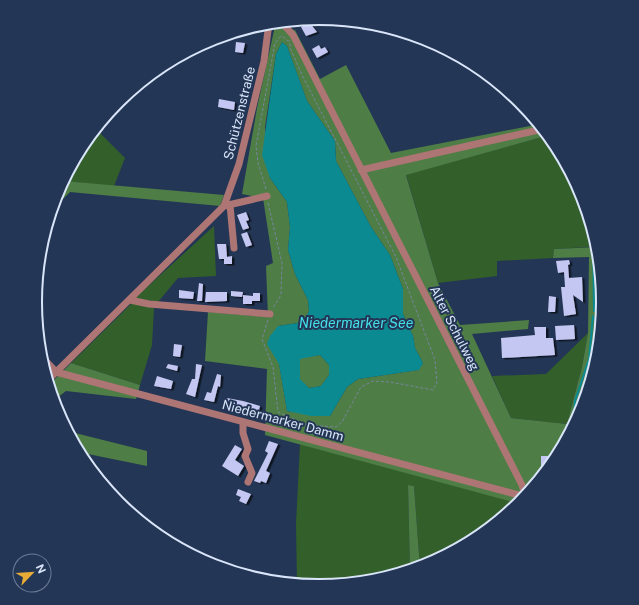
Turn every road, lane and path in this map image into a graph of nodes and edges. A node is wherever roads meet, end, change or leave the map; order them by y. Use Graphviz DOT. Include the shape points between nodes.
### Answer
graph roads {
  1 [pos="286,27"];
  2 [pos="268,29"];
  3 [pos="293,35"];
  4 [pos="288,41"];
  5 [pos="537,130"];
  6 [pos="361,170"];
  7 [pos="267,196"];
  8 [pos="227,206"];
  9 [pos="234,248"];
  10 [pos="130,300"];
  11 [pos="270,314"];
  12 [pos="49,364"];
  13 [pos="56,372"];
  14 [pos="52,376"];
  15 [pos="243,422"];
  16 [pos="248,482"];
  17 [pos="524,490"];
  18 [pos="519,495"];
  1 -- 3 [label="street, Alter Schulweg"];
  2 -- 8 [label="street, Schützenstraße" via="264,61"];
  3 -- 4 [label="path"];
  3 -- 6 [label="street, Alter Schulweg"];
  4 -- 7 [label="path" via="281,36 275,43 256,146"];
  4 -- 11 [label="path" via="303,77 396,257 435,360 437,383 433,390 373,381 361,387 342,422 336,427 307,425 278,412 273,367 262,339"];
  5 -- 6 [label="street"];
  6 -- 17 [label="street, Alter Schulweg"];
  7 -- 8 [label="street"];
  7 -- 11 [label="path" via="282,263 281,295"];
  8 -- 9 [label="street"];
  8 -- 10 [label="street, Schützenstraße"];
  10 -- 11 [label="street" via="149,304"];
  10 -- 13 [label="street, Schützenstraße"];
  12 -- 13 [label="street"];
  13 -- 14 [label="street, Schützenstraße"];
  13 -- 15 [label="street, Niedermarker Damm"];
  15 -- 16 [label="street" via="242,428 248,449 245,456 252,473"];
  15 -- 18 [label="street, Niedermarker Damm"];
}
